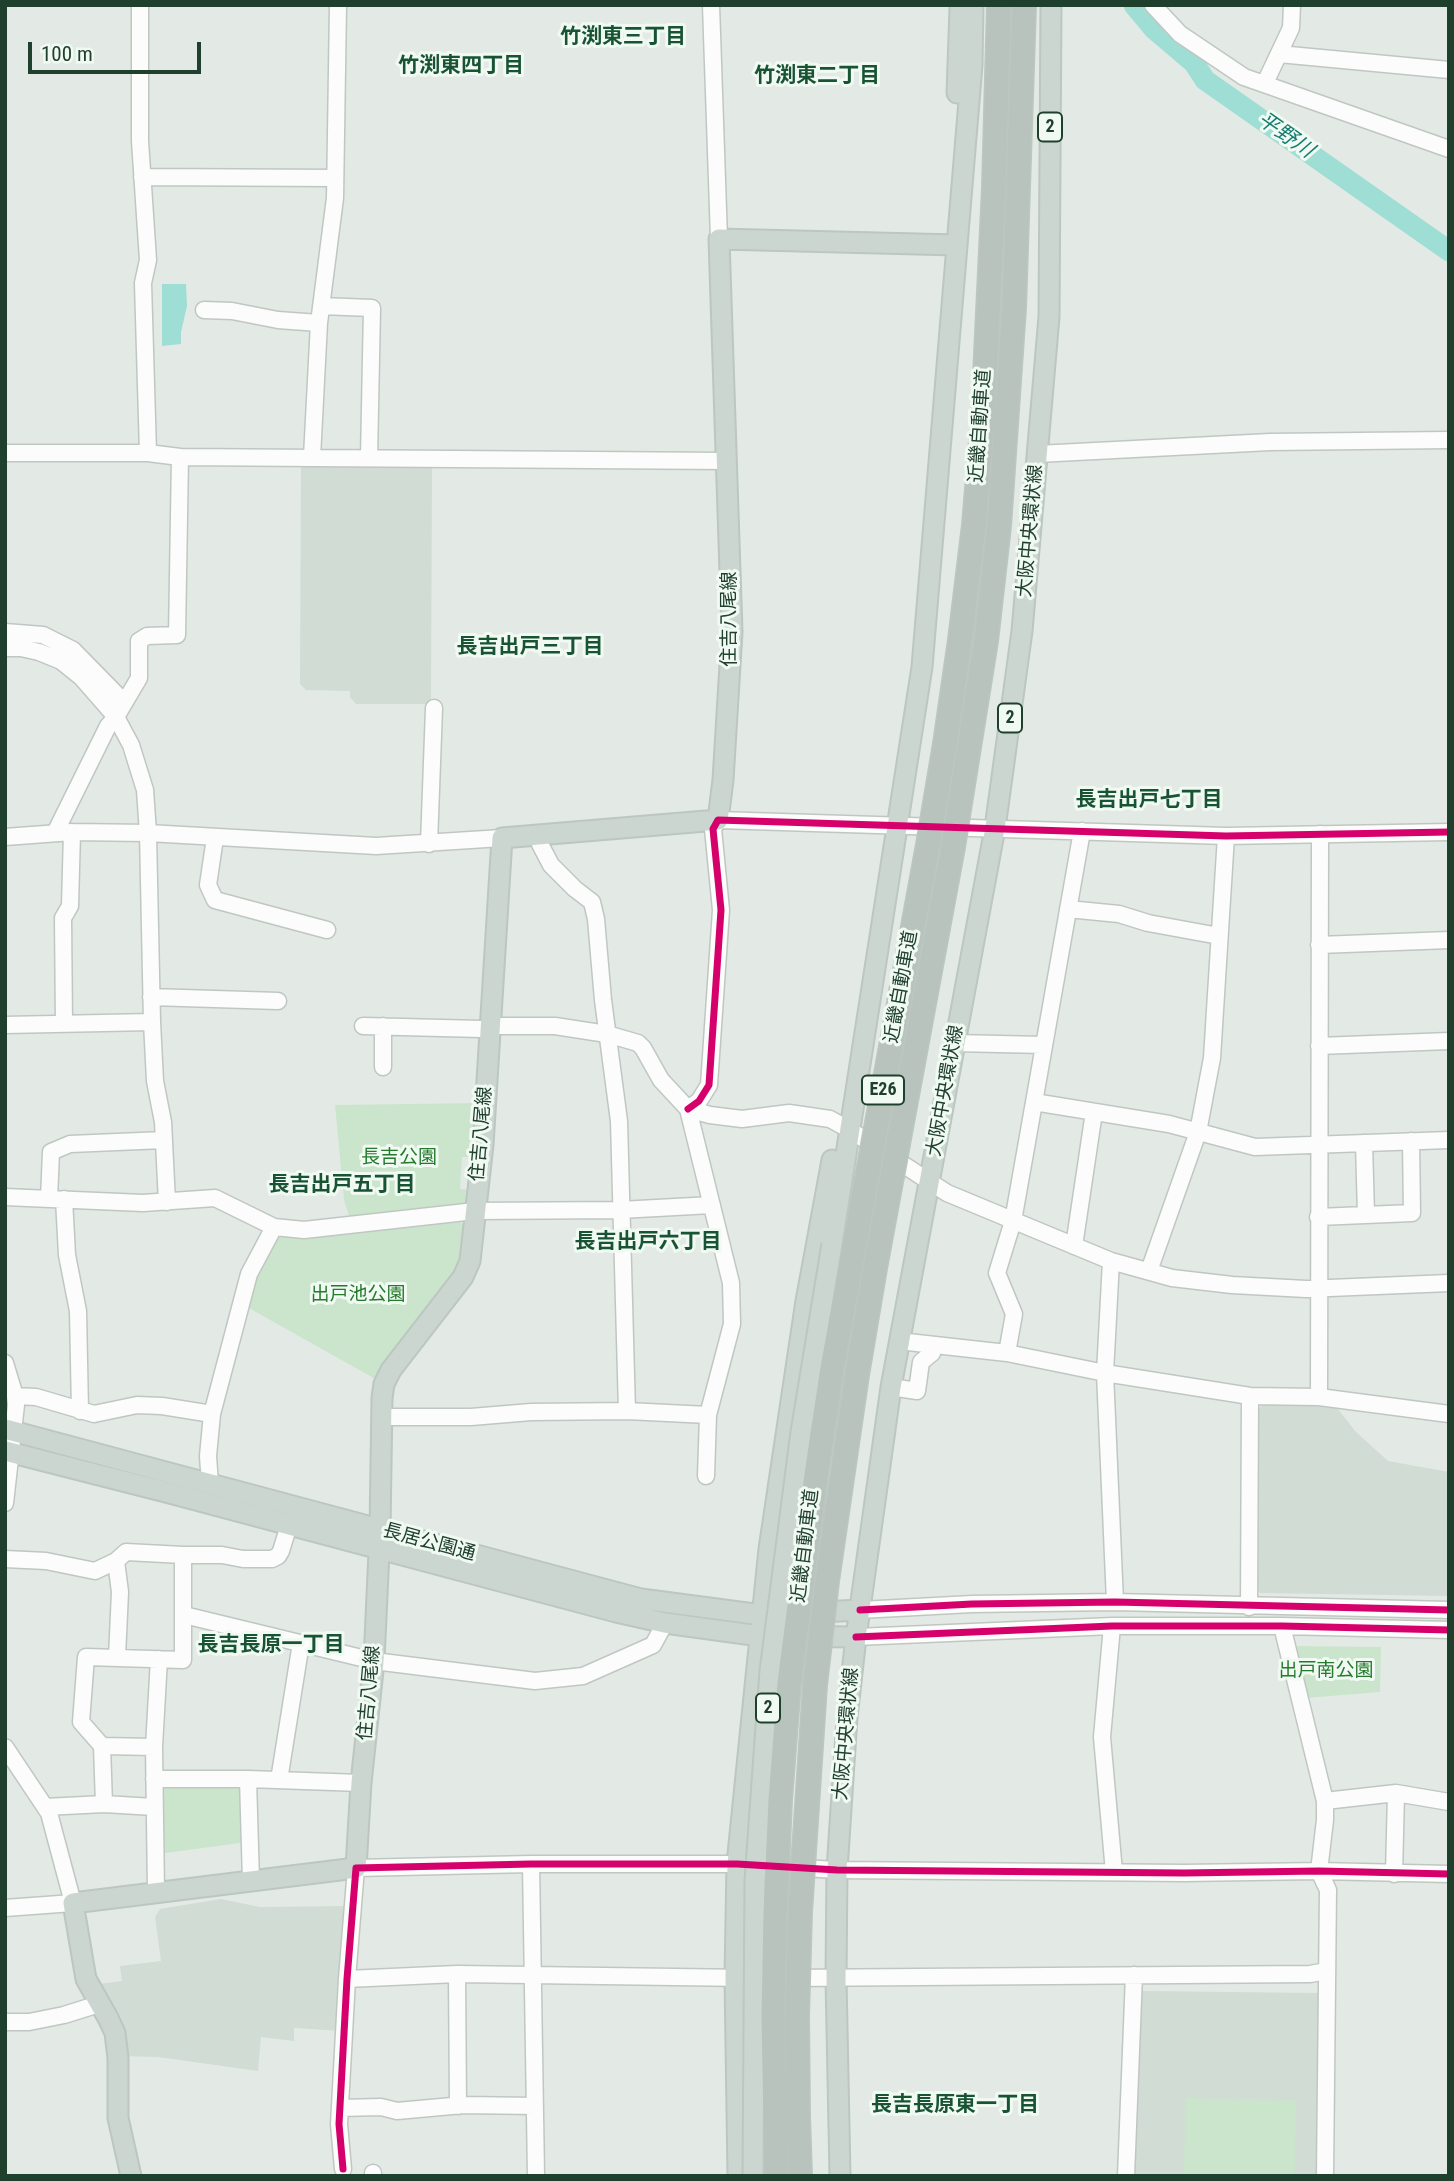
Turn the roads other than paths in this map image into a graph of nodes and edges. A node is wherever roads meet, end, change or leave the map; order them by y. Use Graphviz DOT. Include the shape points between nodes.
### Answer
graph roads {
  1 [pos="140,5"];
  2 [pos="338,5"];
  3 [pos="711,5"];
  4 [pos="960,5"];
  5 [pos="973,5"];
  6 [pos="999,5"];
  7 [pos="1024,5"];
  8 [pos="1051,5"];
  9 [pos="1153,5"];
  10 [pos="1292,5"];
  11 [pos="1279,54"];
  12 [pos="1449,70"];
  13 [pos="1265,83"];
  14 [pos="964,143"];
  15 [pos="1449,149"];
  16 [pos="142,177"];
  17 [pos="335,178"];
  18 [pos="719,239"];
  19 [pos="957,245"];
  20 [pos="321,306"];
  21 [pos="204,310"];
  22 [pos="319,323"];
  23 [pos="1449,440"];
  24 [pos="5,453"];
  25 [pos="148,453"];
  26 [pos="1037,454"];
  27 [pos="180,457"];
  28 [pos="312,457"];
  29 [pos="369,458"];
  30 [pos="726,461"];
  31 [pos="5,632"];
  32 [pos="5,648"];
  33 [pos="124,702"];
  34 [pos="434,708"];
  35 [pos="116,717"];
  36 [pos="718,820"];
  37 [pos="898,825"];
  38 [pos="995,828"];
  39 [pos="1082,831"];
  40 [pos="1449,832"];
  41 [pos="64,833"];
  42 [pos="148,833"];
  43 [pos="1320,834"];
  44 [pos="1226,836"];
  45 [pos="5,837"];
  46 [pos="215,838"];
  47 [pos="502,838"];
  48 [pos="429,844"];
  49 [pos="540,844"];
  50 [pos="1068,909"];
  51 [pos="327,930"];
  52 [pos="1219,936"];
  53 [pos="1449,940"];
  54 [pos="1319,945"];
  55 [pos="151,997"];
  56 [pos="278,1001"];
  57 [pos="152,1022"];
  58 [pos="64,1024"];
  59 [pos="5,1025"];
  60 [pos="363,1026"];
  61 [pos="383,1026"];
  62 [pos="489,1028"];
  63 [pos="607,1034"];
  64 [pos="1449,1041"];
  65 [pos="954,1043"];
  66 [pos="1044,1045"];
  67 [pos="1319,1046"];
  68 [pos="383,1067"];
  69 [pos="1034,1102"];
  70 [pos="688,1109"];
  71 [pos="1094,1112"];
  72 [pos="850,1130"];
  73 [pos="1198,1132"];
  74 [pos="164,1140"];
  75 [pos="1449,1140"];
  76 [pos="1411,1141"];
  77 [pos="1364,1143"];
  78 [pos="1319,1144"];
  79 [pos="930,1184"];
  80 [pos="5,1197"];
  81 [pos="57,1199"];
  82 [pos="167,1202"];
  83 [pos="712,1205"];
  84 [pos="475,1210"];
  85 [pos="620,1210"];
  86 [pos="1366,1215"];
  87 [pos="1318,1217"];
  88 [pos="1013,1221"];
  89 [pos="274,1227"];
  90 [pos="1074,1245"];
  91 [pos="1111,1261"];
  92 [pos="1149,1271"];
  93 [pos="1449,1283"];
  94 [pos="1318,1288"];
  95 [pos="934,1345"];
  96 [pos="898,1350"];
  97 [pos="1007,1353"];
  98 [pos="921,1362"];
  99 [pos="5,1363"];
  100 [pos="1105,1373"];
  101 [pos="891,1387"];
  102 [pos="15,1396"];
  103 [pos="1250,1396"];
  104 [pos="1319,1396"];
  105 [pos="80,1411"];
  106 [pos="627,1411"];
  107 [pos="212,1414"];
  108 [pos="708,1415"];
  109 [pos="1449,1415"];
  110 [pos="382,1417"];
  111 [pos="9,1430"];
  112 [pos="7,1452"];
  113 [pos="706,1476"];
  114 [pos="211,1484"];
  115 [pos="5,1503"];
  116 [pos="289,1525"];
  117 [pos="379,1539"];
  118 [pos="183,1555"];
  119 [pos="5,1559"];
  120 [pos="116,1561"];
  121 [pos="1115,1602"];
  122 [pos="1249,1606"];
  123 [pos="860,1610"];
  124 [pos="1449,1610"];
  125 [pos="184,1615"];
  126 [pos="762,1615"];
  127 [pos="665,1623"];
  128 [pos="1112,1626"];
  129 [pos="1282,1626"];
  130 [pos="1449,1630"];
  131 [pos="760,1636"];
  132 [pos="856,1636"];
  133 [pos="301,1643"];
  134 [pos="117,1657"];
  135 [pos="159,1659"];
  136 [pos="374,1661"];
  137 [pos="102,1746"];
  138 [pos="5,1747"];
  139 [pos="154,1747"];
  140 [pos="154,1779"];
  141 [pos="248,1779"];
  142 [pos="279,1780"];
  143 [pos="361,1783"];
  144 [pos="1396,1793"];
  145 [pos="1325,1801"];
  146 [pos="1449,1802"];
  147 [pos="104,1804"];
  148 [pos="45,1807"];
  149 [pos="154,1807"];
  150 [pos="531,1864"];
  151 [pos="737,1864"];
  152 [pos="356,1868"];
  153 [pos="837,1870"];
  154 [pos="1319,1871"];
  155 [pos="1114,1872"];
  156 [pos="1394,1874"];
  157 [pos="1449,1874"];
  158 [pos="251,1881"];
  159 [pos="156,1892"];
  160 [pos="73,1903"];
  161 [pos="5,1908"];
  162 [pos="1327,1971"];
  163 [pos="457,1973"];
  164 [pos="532,1975"];
  165 [pos="1134,1975"];
  166 [pos="734,1978"];
  167 [pos="836,1978"];
  168 [pos="347,1979"];
  169 [pos="99,2004"];
  170 [pos="5,2022"];
  171 [pos="458,2106"];
  172 [pos="534,2106"];
  173 [pos="340,2108"];
  174 [pos="343,2169"];
  175 [pos="131,2176"];
  176 [pos="536,2176"];
  177 [pos="738,2176"];
  178 [pos="753,2176"];
  179 [pos="776,2176"];
  180 [pos="800,2176"];
  181 [pos="840,2176"];
  182 [pos="1126,2176"];
  183 [pos="1325,2176"];
  1 -- 16 [label="street"];
  2 -- 17 [label="street"];
  3 -- 18 [label="street"];
  4 -- 14 [label="main road" via="957,92"];
  5 -- 14 [label="main road, 2"];
  6 -- 179 [label="highway, 近畿自動車道 / E26, bridge" via="983,417 962,627 946,744 832,1368 789,1683 774,1928"];
  7 -- 180 [label="highway, 近畿自動車道 / E26, bridge" via="1014,308 986,641 862,1348 815,1685 800,1912"];
  8 -- 26 [label="main road, 大阪中央環状線 / 2" via="1049,317"];
  9 -- 13 [label="street" via="1180,34 1220,62"];
  10 -- 11 [label="street" via="1291,28"];
  11 -- 12 [label="street"];
  11 -- 13 [label="street"];
  13 -- 15 [label="street"];
  14 -- 19 [label="main road, 2"];
  16 -- 17 [label="street"];
  16 -- 25 [label="street" via="148,260 143,283"];
  17 -- 20 [label="street"];
  18 -- 19 [label="main road"];
  18 -- 30 [label="main road, 住吉八尾線"];
  19 -- 37 [label="main road, 2" via="922,667"];
  20 -- 22 [label="street"];
  20 -- 29 [label="street" via="372,308"];
  21 -- 22 [label="street"];
  22 -- 28 [label="street"];
  23 -- 26 [label="street" via="1270,442"];
  24 -- 25 [label="street"];
  25 -- 27 [label="street"];
  26 -- 38 [label="main road, 大阪中央環状線 / 2" via="1022,631"];
  27 -- 28 [label="street"];
  27 -- 33 [label="street" via="177,635 147,636 139,641 139,678"];
  28 -- 29 [label="street"];
  29 -- 30 [label="street"];
  30 -- 36 [label="main road, 住吉八尾線" via="732,632"];
  31 -- 33 [label="street" via="43,635 73,650"];
  32 -- 35 [label="street" via="39,652 61,662 81,677"];
  33 -- 35 [label="street"];
  34 -- 48 [label="street"];
  35 -- 41 [label="street" via="108,726"];
  35 -- 42 [label="street" via="131,745 145,790"];
  36 -- 37 [label="street"];
  36 -- 47 [label="main road"];
  36 -- 70 [label="street" via="713,829 721,910 709,1084"];
  37 -- 38 [label="street"];
  37 -- 72 [label="main road, 2"];
  38 -- 39 [label="street"];
  38 -- 65 [label="main road, 大阪中央環状線 / 2"];
  39 -- 44 [label="street"];
  39 -- 50 [label="street"];
  40 -- 43 [label="street"];
  41 -- 42 [label="street"];
  41 -- 45 [label="street"];
  41 -- 58 [label="street" via="70,906 63,918"];
  42 -- 46 [label="street"];
  42 -- 55 [label="street"];
  43 -- 44 [label="street"];
  43 -- 54 [label="street"];
  44 -- 52 [label="street"];
  46 -- 48 [label="street"];
  46 -- 51 [label="street" via="208,885 215,900"];
  47 -- 48 [label="street"];
  47 -- 62 [label="main road, 住吉八尾線"];
  49 -- 63 [label="street" via="551,865 592,902"];
  50 -- 52 [label="street" via="1119,914"];
  50 -- 66 [label="street"];
  52 -- 73 [label="street" via="1212,1058"];
  53 -- 54 [label="street"];
  54 -- 67 [label="street"];
  55 -- 56 [label="street"];
  55 -- 57 [label="street"];
  57 -- 58 [label="street"];
  57 -- 74 [label="street"];
  58 -- 59 [label="street"];
  60 -- 61 [label="street"];
  61 -- 62 [label="street"];
  61 -- 68 [label="street"];
  62 -- 63 [label="street" via="555,1026"];
  62 -- 84 [label="main road, 住吉八尾線"];
  63 -- 70 [label="street" via="638,1043 661,1080"];
  63 -- 85 [label="street" via="620,1121"];
  64 -- 67 [label="street"];
  65 -- 66 [label="street"];
  65 -- 79 [label="main road, 大阪中央環状線 / 2"];
  66 -- 69 [label="street"];
  67 -- 78 [label="street"];
  69 -- 71 [label="street"];
  69 -- 88 [label="street"];
  70 -- 72 [label="street" via="742,1119 789,1112 830,1119"];
  70 -- 83 [label="street"];
  71 -- 73 [label="street"];
  71 -- 90 [label="street"];
  72 -- 79 [label="street"];
  72 -- 126 [label="main road, 2" via="835,1146 806,1301"];
  72 -- 178 [label="main road, 2, bridge" via="801,1432 770,1671 755,1881"];
  73 -- 78 [label="street" via="1255,1147"];
  73 -- 92 [label="street"];
  74 -- 81 [label="street" via="70,1144 51,1152"];
  74 -- 82 [label="street"];
  75 -- 76 [label="street"];
  76 -- 77 [label="street"];
  76 -- 86 [label="street" via="1412,1213"];
  77 -- 78 [label="street"];
  77 -- 86 [label="street"];
  78 -- 87 [label="street"];
  79 -- 88 [label="street"];
  79 -- 96 [label="main road, 大阪中央環状線 / 2"];
  80 -- 81 [label="street"];
  81 -- 82 [label="street"];
  81 -- 105 [label="street" via="78,1311"];
  82 -- 89 [label="street" via="215,1198"];
  83 -- 85 [label="street"];
  83 -- 108 [label="street" via="732,1283 732,1324"];
  84 -- 85 [label="street"];
  84 -- 89 [label="street" via="304,1230"];
  84 -- 110 [label="main road, 住吉八尾線" via="470,1261 463,1277 391,1370 384,1384"];
  85 -- 106 [label="street"];
  86 -- 87 [label="street"];
  87 -- 94 [label="street"];
  88 -- 90 [label="street"];
  88 -- 97 [label="street" via="997,1273 1014,1314"];
  89 -- 107 [label="street" via="249,1274"];
  90 -- 91 [label="street"];
  91 -- 92 [label="street"];
  91 -- 100 [label="street"];
  92 -- 94 [label="street" via="1232,1286"];
  93 -- 94 [label="street"];
  94 -- 104 [label="street"];
  95 -- 96 [label="street"];
  95 -- 97 [label="street"];
  95 -- 98 [label="street"];
  96 -- 98 [label="street"];
  96 -- 101 [label="main road, 大阪中央環状線 / 2"];
  97 -- 100 [label="street"];
  98 -- 101 [label="street" via="917,1391"];
  99 -- 102 [label="street"];
  100 -- 103 [label="street"];
  100 -- 121 [label="street"];
  101 -- 123 [label="main road, 大阪中央環状線 / 2"];
  102 -- 105 [label="street" via="36,1397"];
  102 -- 111 [label="street"];
  103 -- 104 [label="street"];
  103 -- 122 [label="street"];
  104 -- 109 [label="street"];
  105 -- 107 [label="street" via="94,1414 137,1405"];
  106 -- 108 [label="street"];
  106 -- 110 [label="street"];
  107 -- 114 [label="street"];
  108 -- 113 [label="street"];
  110 -- 117 [label="main road, 住吉八尾線"];
  111 -- 112 [label="street"];
  111 -- 114 [label="main road, 長居公園通"];
  112 -- 115 [label="street"];
  112 -- 116 [label="main road, 長居公園通"];
  114 -- 117 [label="main road, 長居公園通"];
  116 -- 117 [label="main road, 長居公園通"];
  116 -- 118 [label="street" via="281,1551 272,1559"];
  117 -- 126 [label="main road, 長居公園通" via="641,1600"];
  117 -- 127 [label="main road, 長居公園通"];
  117 -- 136 [label="main road, 住吉八尾線"];
  118 -- 120 [label="street" via="126,1552"];
  118 -- 125 [label="street"];
  119 -- 120 [label="street" via="95,1571"];
  120 -- 134 [label="street" via="120,1592"];
  121 -- 122 [label="street"];
  121 -- 123 [label="street"];
  122 -- 124 [label="street"];
  123 -- 126 [label="main road, 長居公園通"];
  123 -- 132 [label="main road, 大阪中央環状線 / 2"];
  125 -- 133 [label="street"];
  125 -- 135 [label="street" via="183,1660"];
  126 -- 131 [label="main road, 2"];
  127 -- 131 [label="main road, 長居公園通"];
  127 -- 136 [label="street" via="653,1645 583,1676 535,1681"];
  128 -- 129 [label="street"];
  128 -- 132 [label="street"];
  128 -- 155 [label="street" via="1102,1737"];
  129 -- 130 [label="street"];
  129 -- 145 [label="street"];
  131 -- 132 [label="main road, 長居公園通"];
  131 -- 151 [label="main road, 2"];
  132 -- 153 [label="main road, 大阪中央環状線 / 2"];
  133 -- 136 [label="street"];
  133 -- 142 [label="street"];
  134 -- 135 [label="street"];
  134 -- 137 [label="street" via="86,1657 81,1722"];
  135 -- 139 [label="street"];
  136 -- 143 [label="main road, 住吉八尾線"];
  137 -- 139 [label="street"];
  137 -- 147 [label="street"];
  138 -- 148 [label="street"];
  139 -- 140 [label="street"];
  140 -- 141 [label="street"];
  140 -- 149 [label="street"];
  141 -- 142 [label="street"];
  141 -- 158 [label="street"];
  142 -- 143 [label="street"];
  143 -- 152 [label="main road, 住吉八尾線"];
  144 -- 145 [label="street"];
  144 -- 146 [label="street"];
  144 -- 156 [label="street"];
  145 -- 154 [label="street"];
  147 -- 148 [label="street"];
  147 -- 149 [label="street"];
  148 -- 160 [label="street"];
  149 -- 159 [label="street"];
  150 -- 151 [label="street"];
  150 -- 152 [label="street"];
  150 -- 164 [label="street"];
  151 -- 153 [label="street"];
  151 -- 166 [label="main road, 2"];
  152 -- 158 [label="main road"];
  152 -- 168 [label="street"];
  153 -- 155 [label="street"];
  153 -- 167 [label="main road, 大阪中央環状線 / 2"];
  154 -- 155 [label="street"];
  154 -- 156 [label="street"];
  154 -- 162 [label="street" via="1328,1890"];
  156 -- 157 [label="street"];
  158 -- 159 [label="main road"];
  159 -- 160 [label="main road"];
  160 -- 161 [label="street"];
  160 -- 169 [label="main road" via="86,1979"];
  162 -- 165 [label="street" via="1310,1975"];
  162 -- 183 [label="street"];
  163 -- 164 [label="street"];
  163 -- 168 [label="street"];
  163 -- 171 [label="street"];
  164 -- 166 [label="street"];
  164 -- 172 [label="street"];
  165 -- 167 [label="street"];
  165 -- 182 [label="street"];
  166 -- 167 [label="street"];
  166 -- 177 [label="main road, 2"];
  167 -- 181 [label="main road, 大阪中央環状線 / 2"];
  168 -- 173 [label="street"];
  169 -- 170 [label="street" via="29,2022"];
  169 -- 175 [label="main road" via="114,2033 118,2118"];
  171 -- 172 [label="street"];
  171 -- 173 [label="street" via="397,2111"];
  172 -- 176 [label="street"];
  173 -- 174 [label="street"];
}
